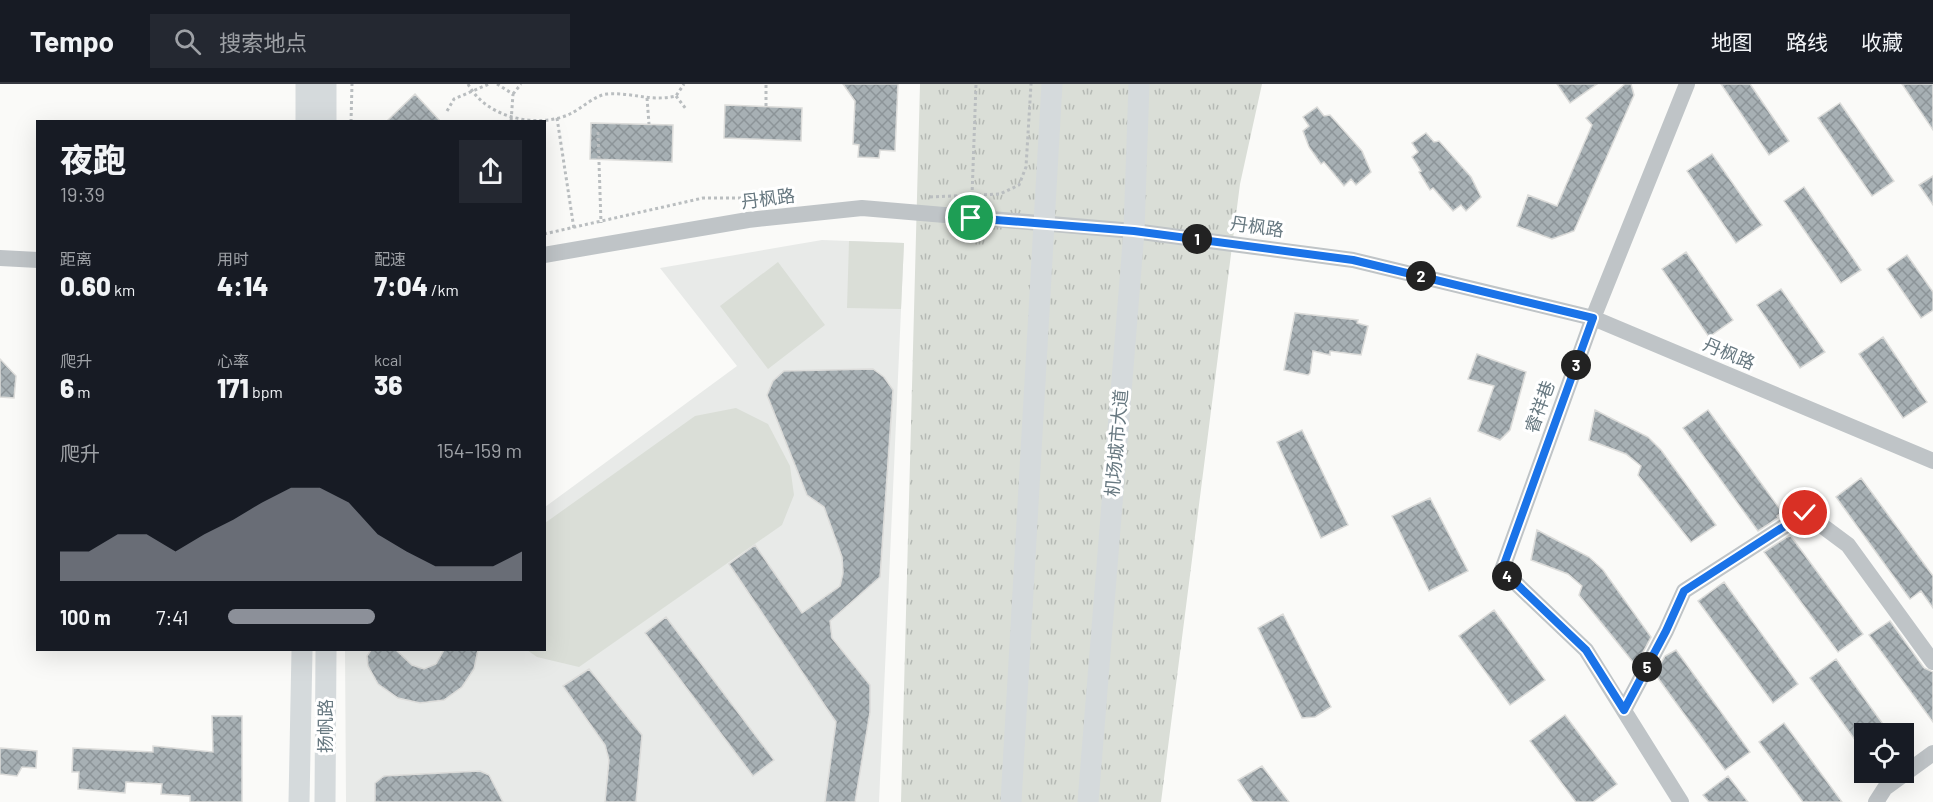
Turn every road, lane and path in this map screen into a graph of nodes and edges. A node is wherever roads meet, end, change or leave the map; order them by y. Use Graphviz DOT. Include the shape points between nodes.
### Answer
graph roads {
  1 [pos="306,84"];
  2 [pos="326,84"];
  3 [pos="352,84"];
  4 [pos="468,84"];
  5 [pos="489,84"];
  6 [pos="498,84"];
  7 [pos="521,84"];
  8 [pos="684,84"];
  9 [pos="766,84"];
  10 [pos="976,84"];
  11 [pos="1031,84"];
  12 [pos="1052,84"];
  13 [pos="1138,84"];
  14 [pos="1687,84"];
  15 [pos="473,93"];
  16 [pos="513,94"];
  17 [pos="676,96"];
  18 [pos="647,98"];
  19 [pos="766,106"];
  20 [pos="686,109"];
  21 [pos="447,111"];
  22 [pos="557,118"];
  23 [pos="511,119"];
  24 [pos="306,120"];
  25 [pos="326,120"];
  26 [pos="351,120"];
  27 [pos="527,120"];
  28 [pos="546,120"];
  29 [pos="649,124"];
  30 [pos="598,132"];
  31 [pos="972,196"];
  32 [pos="971,218"];
  33 [pos="601,223"];
  34 [pos="1044,225"];
  35 [pos="574,229"];
  36 [pos="1134,231"];
  37 [pos="546,255"];
  38 [pos="0,258"];
  39 [pos="36,260"];
  40 [pos="1593,318"];
  41 [pos="1933,460"];
  42 [pos="302,651"];
  43 [pos="326,651"];
  44 [pos="1933,662"];
  45 [pos="1624,710"];
  46 [pos="1933,753"];
  47 [pos="299,802"];
  48 [pos="325,802"];
  49 [pos="1011,802"];
  50 [pos="1088,802"];
  51 [pos="1681,802"];
  52 [pos="1876,802"];
  1 -- 24 [label="main road"];
  2 -- 25 [label="main road"];
  3 -- 26 [label="path"];
  4 -- 15 [label="path"];
  5 -- 15 [label="path"];
  6 -- 16 [label="path"];
  7 -- 16 [label="path"];
  8 -- 17 [label="path"];
  9 -- 19 [label="path"];
  10 -- 31 [label="path"];
  11 -- 31 [label="path" via="1026,167 1019,185 1000,194"];
  12 -- 34 [label="main road"];
  13 -- 36 [label="main road, 机场城市大道"];
  14 -- 40 [label="street, 睿祥巷"];
  15 -- 21 [label="path" via="454,99"];
  15 -- 23 [label="path"];
  16 -- 23 [label="path"];
  17 -- 18 [label="path"];
  17 -- 20 [label="path"];
  18 -- 22 [label="path" via="604,94"];
  18 -- 29 [label="path"];
  22 -- 28 [label="path"];
  22 -- 35 [label="path"];
  23 -- 27 [label="path"];
  30 -- 33 [label="path"];
  31 -- 32 [label="path"];
  32 -- 34 [label="street, 丹枫路"];
  32 -- 37 [label="street, 丹枫路" via="861,207 748,220"];
  34 -- 36 [label="street, 丹枫路"];
  34 -- 49 [label="main road"];
  36 -- 40 [label="street, 丹枫路" via="1353,260"];
  36 -- 50 [label="main road, 机场城市大道"];
  38 -- 39 [label="street"];
  40 -- 41 [label="street, 丹枫路"];
  40 -- 45 [label="street, 睿祥巷" via="1502,570 1586,650"];
  42 -- 47 [label="main road"];
  43 -- 48 [label="main road, 扬帆路"];
  44 -- 45 [label="street" via="1848,545 1805,513 1684,591"];
  45 -- 51 [label="street"];
  46 -- 52 [label="street" via="1885,788"];
}
